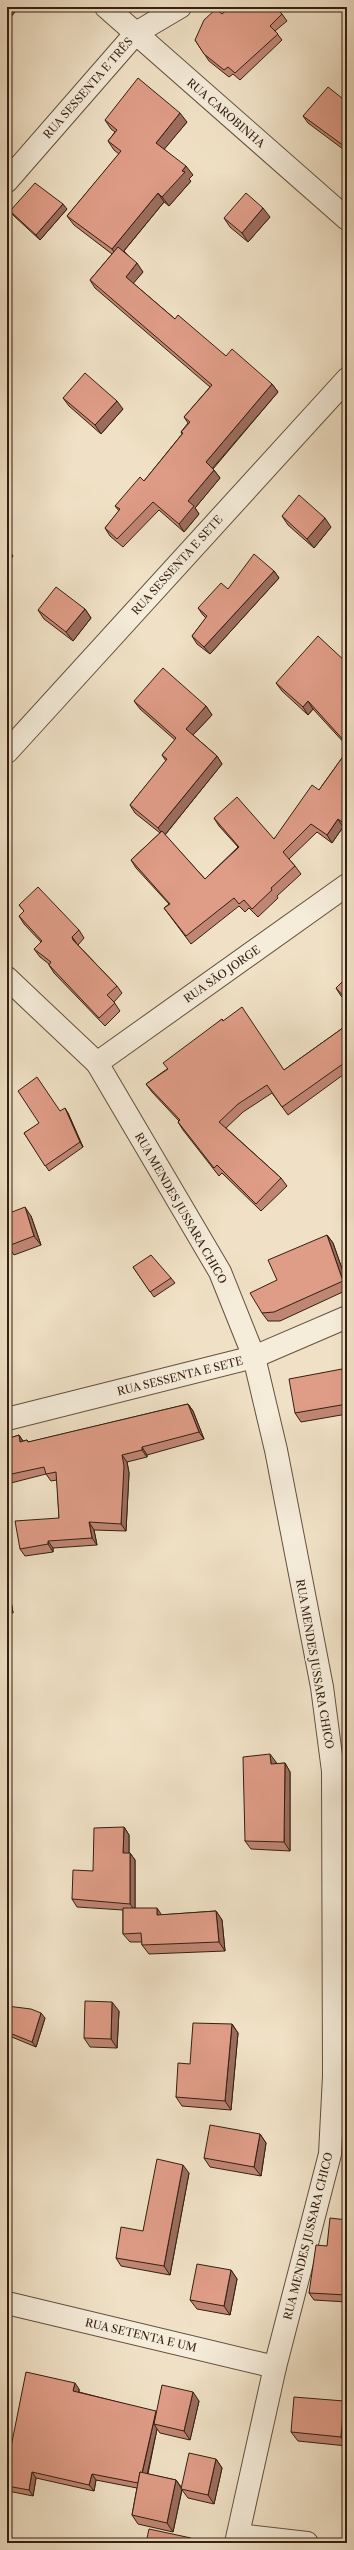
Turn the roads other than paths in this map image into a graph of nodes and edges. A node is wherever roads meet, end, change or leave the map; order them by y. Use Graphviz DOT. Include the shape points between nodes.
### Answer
graph roads {
  1 [pos="106,7"];
  2 [pos="180,7"];
  3 [pos="136,33"];
  4 [pos="7,181"];
  5 [pos="347,219"];
  6 [pos="347,379"];
  7 [pos="7,752"];
  8 [pos="347,885"];
  9 [pos="7,978"];
  10 [pos="97,1063"];
  11 [pos="347,1317"];
  12 [pos="254,1358"];
  13 [pos="7,1419"];
  14 [pos="340,1771"];
  15 [pos="338,2155"];
  16 [pos="7,2304"];
  17 [pos="275,2367"];
  18 [pos="237,2539"];
  19 [pos="307,2543"];
  1 -- 3 [label="street, RUA CAROBINHA"];
  2 -- 3 [label="street, RUA SESSENTA E TRÊS"];
  3 -- 4 [label="street, RUA SESSENTA E TRÊS"];
  3 -- 5 [label="street, RUA CAROBINHA"];
  6 -- 7 [label="street, RUA SESSENTA E SETE"];
  8 -- 10 [label="street, RUA SÃO JORGE"];
  9 -- 10 [label="street, RUA MENDES JUSSARA CHICO"];
  10 -- 12 [label="street, RUA MENDES JUSSARA CHICO" via="220,1272"];
  11 -- 12 [label="street, RUA SESSENTA E SETE"];
  12 -- 13 [label="street, RUA SESSENTA E SETE"];
  12 -- 14 [label="street, RUA MENDES JUSSARA CHICO" via="276,1450"];
  14 -- 15 [label="street, RUA MENDES JUSSARA CHICO" via="334,2076"];
  15 -- 17 [label="street, RUA MENDES JUSSARA CHICO"];
  16 -- 17 [label="street, RUA SETENTA E UM"];
  17 -- 18 [label="street, RUA MENDES JUSSARA CHICO"];
  18 -- 19 [label="street"];
}
